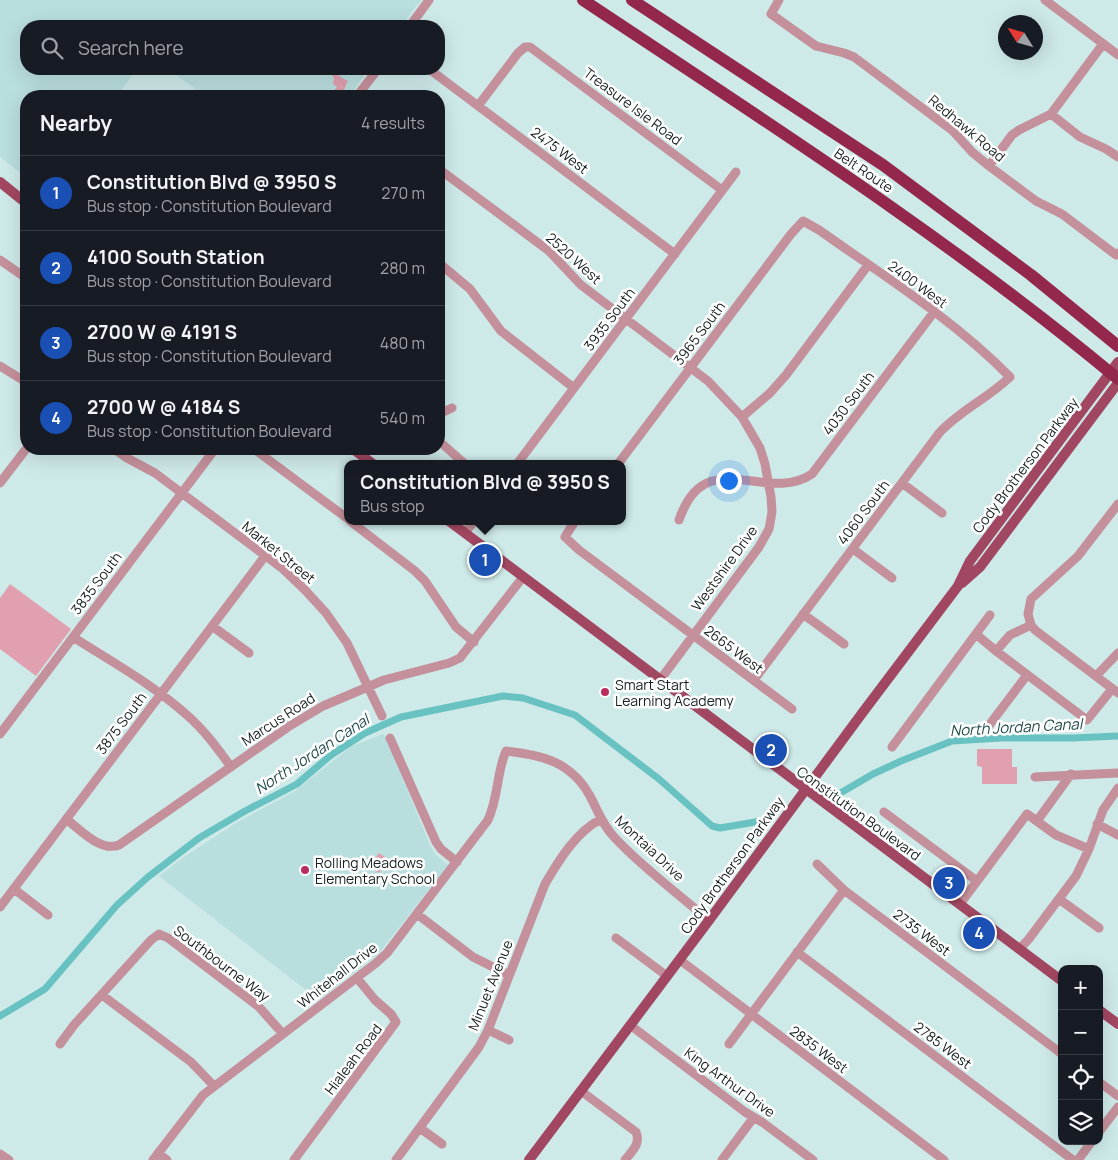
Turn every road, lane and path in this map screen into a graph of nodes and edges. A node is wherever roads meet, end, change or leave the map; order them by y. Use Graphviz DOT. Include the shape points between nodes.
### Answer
graph roads {
  1 [pos="429,0"];
  2 [pos="583,0"];
  3 [pos="632,0"];
  4 [pos="779,0"];
  5 [pos="1049,1"];
  6 [pos="414,20"];
  7 [pos="1103,44"];
  8 [pos="1118,55"];
  9 [pos="373,75"];
  10 [pos="437,75"];
  11 [pos="362,90"];
  12 [pos="478,106"];
  13 [pos="1051,114"];
  14 [pos="1118,157"];
  15 [pos="989,166"];
  16 [pos="736,172"];
  17 [pos="445,173"];
  18 [pos="0,182"];
  19 [pos="722,190"];
  20 [pos="20,198"];
  21 [pos="804,221"];
  22 [pos="675,254"];
  23 [pos="1117,254"];
  24 [pos="0,260"];
  25 [pos="868,265"];
  26 [pos="445,268"];
  27 [pos="20,274"];
  28 [pos="934,312"];
  29 [pos="626,319"];
  30 [pos="1118,346"];
  31 [pos="1118,362"];
  32 [pos="0,366"];
  33 [pos="691,367"];
  34 [pos="1010,377"];
  35 [pos="20,378"];
  36 [pos="1118,379"];
  37 [pos="1118,383"];
  38 [pos="574,388"];
  39 [pos="452,408"];
  40 [pos="445,411"];
  41 [pos="742,417"];
  42 [pos="445,446"];
  43 [pos="22,455"];
  44 [pos="123,455"];
  45 [pos="210,455"];
  46 [pos="262,455"];
  47 [pos="460,460"];
  48 [pos="520,460"];
  49 [pos="621,460"];
  50 [pos="768,482"];
  51 [pos="902,483"];
  52 [pos="0,484"];
  53 [pos="182,493"];
  54 [pos="1118,504"];
  55 [pos="942,513"];
  56 [pos="344,516"];
  57 [pos="679,520"];
  58 [pos="355,525"];
  59 [pos="454,525"];
  60 [pos="471,525"];
  61 [pos="572,525"];
  62 [pos="465,533"];
  63 [pos="853,549"];
  64 [pos="265,556"];
  65 [pos="523,577"];
  66 [pos="892,578"];
  67 [pos="958,586"];
  68 [pos="803,614"];
  69 [pos="990,615"];
  70 [pos="1030,624"];
  71 [pos="212,626"];
  72 [pos="693,635"];
  73 [pos="977,635"];
  74 [pos="73,637"];
  75 [pos="474,642"];
  76 [pos="844,644"];
  77 [pos="996,652"];
  78 [pos="1118,652"];
  79 [pos="249,653"];
  80 [pos="1027,675"];
  81 [pos="1096,676"];
  82 [pos="660,680"];
  83 [pos="754,680"];
  84 [pos="369,687"];
  85 [pos="1115,691"];
  86 [pos="160,694"];
  87 [pos="792,709"];
  88 [pos="382,716"];
  89 [pos="984,732"];
  90 [pos="1,733"];
  91 [pos="390,738"];
  92 [pos="892,747"];
  93 [pos="506,751"];
  94 [pos="231,767"];
  95 [pos="1118,773"];
  96 [pos="1071,774"];
  97 [pos="1035,777"];
  98 [pos="1118,788"];
  99 [pos="804,790"];
  100 [pos="884,812"];
  101 [pos="66,819"];
  102 [pos="600,819"];
  103 [pos="1037,821"];
  104 [pos="1098,824"];
  105 [pos="1118,835"];
  106 [pos="1089,849"];
  107 [pos="456,862"];
  108 [pos="817,864"];
  109 [pos="977,881"];
  110 [pos="14,888"];
  111 [pos="844,890"];
  112 [pos="1059,899"];
  113 [pos="960,904"];
  114 [pos="0,907"];
  115 [pos="48,914"];
  116 [pos="417,914"];
  117 [pos="710,919"];
  118 [pos="1099,928"];
  119 [pos="616,938"];
  120 [pos="1020,949"];
  121 [pos="797,952"];
  122 [pos="680,960"];
  123 [pos="509,975"];
  124 [pos="667,976"];
  125 [pos="357,978"];
  126 [pos="1058,978"];
  127 [pos="102,995"];
  128 [pos="1103,1013"];
  129 [pos="751,1014"];
  130 [pos="1118,1024"];
  131 [pos="630,1025"];
  132 [pos="488,1030"];
  133 [pos="283,1034"];
  134 [pos="509,1040"];
  135 [pos="60,1044"];
  136 [pos="729,1044"];
  137 [pos="1058,1051"];
  138 [pos="1103,1085"];
  139 [pos="214,1086"];
  140 [pos="581,1091"];
  141 [pos="1118,1096"];
  142 [pos="1118,1107"];
  143 [pos="754,1117"];
  144 [pos="1103,1127"];
  145 [pos="420,1128"];
  146 [pos="442,1144"];
  147 [pos="1089,1145"];
  148 [pos="0,1154"];
  149 [pos="155,1157"];
  150 [pos="8,1160"];
  151 [pos="167,1160"];
  152 [pos="294,1160"];
  153 [pos="396,1160"];
  154 [pos="529,1160"];
  155 [pos="625,1160"];
  156 [pos="722,1160"];
  157 [pos="813,1160"];
  158 [pos="944,1160"];
  159 [pos="1073,1160"];
  160 [pos="1078,1160"];
  1 -- 6 [label="street"];
  2 -- 36 [label="highway, Belt Route" via="894,208"];
  3 -- 30 [label="highway, Belt Route" via="884,165 1031,275"];
  4 -- 15 [label="street, Redhawk Road" via="771,14 816,46 854,57 953,131"];
  5 -- 7 [label="street"];
  7 -- 8 [label="street"];
  7 -- 13 [label="street"];
  9 -- 11 [label="street"];
  10 -- 12 [label="street, 2475 West"];
  12 -- 19 [label="street, Treasure Isle Road" via="518,53 525,47 534,50"];
  12 -- 22 [label="street, 2475 West"];
  13 -- 14 [label="street" via="1080,138"];
  13 -- 15 [label="street" via="1012,135"];
  15 -- 23 [label="street, Redhawk Road"];
  16 -- 19 [label="street, 3935 South"];
  17 -- 29 [label="street, 2520 West" via="549,251 581,285"];
  18 -- 20 [label="main road"];
  19 -- 22 [label="street, 3935 South"];
  21 -- 25 [label="street, 2400 West"];
  21 -- 33 [label="street, 3965 South"];
  22 -- 29 [label="street, 3935 South"];
  24 -- 27 [label="street"];
  25 -- 28 [label="street, 2400 West"];
  25 -- 41 [label="street" via="782,380"];
  26 -- 38 [label="street" via="467,286 501,332"];
  28 -- 34 [label="street, 2400 West"];
  28 -- 50 [label="street, 4030 South" via="812,474 794,482"];
  29 -- 33 [label="street, 2520 West"];
  29 -- 38 [label="street, 3935 South"];
  31 -- 67 [label="main road, Cody Brotherson Parkway" via="970,561"];
  32 -- 35 [label="street"];
  33 -- 41 [label="street, Westshire Drive"];
  33 -- 49 [label="street, 3965 South"];
  34 -- 51 [label="street, 4060 South" via="951,421"];
  37 -- 67 [label="main road, Cody Brotherson Parkway" via="980,567"];
  38 -- 48 [label="street, 3935 South"];
  39 -- 40 [label="street"];
  41 -- 50 [label="street, Westshire Drive" via="760,448"];
  42 -- 47 [label="street"];
  43 -- 52 [label="street"];
  44 -- 53 [label="street, Market Street"];
  45 -- 53 [label="street, 3835 South"];
  46 -- 56 [label="street"];
  50 -- 57 [label="street, 4030 South" via="710,480 692,494"];
  50 -- 72 [label="street, Westshire Drive" via="772,512 769,529"];
  51 -- 55 [label="street"];
  51 -- 63 [label="street, 4060 South"];
  53 -- 64 [label="street, Market Street"];
  53 -- 74 [label="street, 3835 South"];
  54 -- 70 [label="street" via="1078,556 1034,595 1028,609"];
  58 -- 75 [label="street" via="420,576 456,627"];
  59 -- 62 [label="main road, Constitution Boulevard"];
  60 -- 62 [label="street"];
  61 -- 72 [label="street, 2665 West" via="565,537 578,550"];
  62 -- 65 [label="main road, Constitution Boulevard"];
  63 -- 66 [label="street"];
  63 -- 68 [label="street, 4060 South"];
  64 -- 71 [label="street, 3875 South"];
  64 -- 84 [label="street, Market Street" via="296,581 326,613 347,643"];
  65 -- 75 [label="street, Marcus Road"];
  65 -- 82 [label="main road, Constitution Boulevard"];
  67 -- 99 [label="main road, Cody Brotherson Parkway"];
  68 -- 76 [label="street"];
  68 -- 83 [label="street, 4060 South"];
  69 -- 73 [label="street"];
  70 -- 77 [label="street" via="1010,635"];
  70 -- 81 [label="street"];
  71 -- 79 [label="street"];
  71 -- 86 [label="street, 3875 South"];
  72 -- 82 [label="street, Westshire Drive"];
  72 -- 83 [label="street, 2665 West"];
  73 -- 77 [label="street"];
  73 -- 92 [label="street"];
  74 -- 86 [label="street"];
  74 -- 90 [label="street, 3835 South"];
  75 -- 84 [label="street, Marcus Road" via="453,662 392,677"];
  77 -- 80 [label="street"];
  78 -- 81 [label="street"];
  80 -- 85 [label="street" via="1087,720"];
  80 -- 89 [label="street"];
  81 -- 85 [label="street"];
  82 -- 99 [label="main road, Constitution Boulevard"];
  83 -- 87 [label="street, 2665 West"];
  84 -- 88 [label="street, Market Street"];
  84 -- 94 [label="street, Marcus Road" via="305,716"];
  86 -- 94 [label="street" via="198,726"];
  86 -- 101 [label="street, 3875 South"];
  91 -- 107 [label="street" via="436,842"];
  93 -- 102 [label="street, Montaia Drive" via="546,758 568,770 586,789"];
  93 -- 107 [label="street, Whitehall Drive" via="491,814"];
  94 -- 101 [label="street, Marcus Road" via="116,846 98,843"];
  95 -- 96 [label="street"];
  96 -- 97 [label="street"];
  96 -- 103 [label="street"];
  98 -- 104 [label="street"];
  99 -- 113 [label="main road, Constitution Boulevard"];
  99 -- 117 [label="main road, Cody Brotherson Parkway"];
  100 -- 109 [label="street"];
  101 -- 110 [label="street, 3875 South"];
  102 -- 117 [label="street, Montaia Drive" via="621,844"];
  102 -- 123 [label="street, Minuet Avenue" via="582,831 553,870"];
  103 -- 106 [label="street" via="1063,839"];
  103 -- 109 [label="street" via="1028,814"];
  104 -- 105 [label="street"];
  104 -- 106 [label="street"];
  106 -- 112 [label="street" via="1076,876"];
  107 -- 116 [label="street, Whitehall Drive"];
  108 -- 111 [label="street, 2735 West"];
  109 -- 113 [label="street"];
  110 -- 114 [label="street, 3875 South"];
  110 -- 115 [label="street"];
  111 -- 121 [label="street"];
  111 -- 137 [label="street, 2735 West"];
  112 -- 118 [label="street"];
  112 -- 120 [label="street"];
  113 -- 120 [label="main road, Constitution Boulevard"];
  116 -- 123 [label="street" via="473,957"];
  116 -- 125 [label="street, Whitehall Drive" via="387,953"];
  117 -- 122 [label="main road, Cody Brotherson Parkway"];
  119 -- 124 [label="street"];
  120 -- 126 [label="main road, Constitution Boulevard"];
  121 -- 129 [label="street"];
  121 -- 159 [label="street, 2785 West"];
  122 -- 124 [label="main road, Cody Brotherson Parkway"];
  122 -- 129 [label="street, 2835 West"];
  123 -- 132 [label="street, Minuet Avenue"];
  124 -- 131 [label="main road, Cody Brotherson Parkway"];
  125 -- 133 [label="street, Whitehall Drive"];
  125 -- 152 [label="street, Hialeah Road" via="396,1022"];
  127 -- 133 [label="street, Southbourne Way" via="159,934 259,1007"];
  127 -- 135 [label="street"];
  127 -- 139 [label="street" via="191,1062"];
  128 -- 130 [label="main road"];
  129 -- 136 [label="street"];
  129 -- 158 [label="street, 2835 West"];
  131 -- 140 [label="main road, Cody Brotherson Parkway"];
  131 -- 143 [label="street, King Arthur Drive"];
  132 -- 134 [label="street"];
  132 -- 145 [label="street, Minuet Avenue"];
  133 -- 139 [label="street, Whitehall Drive"];
  138 -- 141 [label="street"];
  139 -- 149 [label="street, Whitehall Drive" via="199,1098"];
  140 -- 154 [label="main road, Cody Brotherson Parkway"];
  140 -- 155 [label="street" via="636,1132 637,1143"];
  142 -- 144 [label="street"];
  143 -- 156 [label="street"];
  143 -- 157 [label="street, King Arthur Drive"];
  145 -- 146 [label="street"];
  145 -- 153 [label="street, Minuet Avenue"];
  147 -- 160 [label="street"];
  148 -- 150 [label="street"];
  149 -- 151 [label="street"];
}
